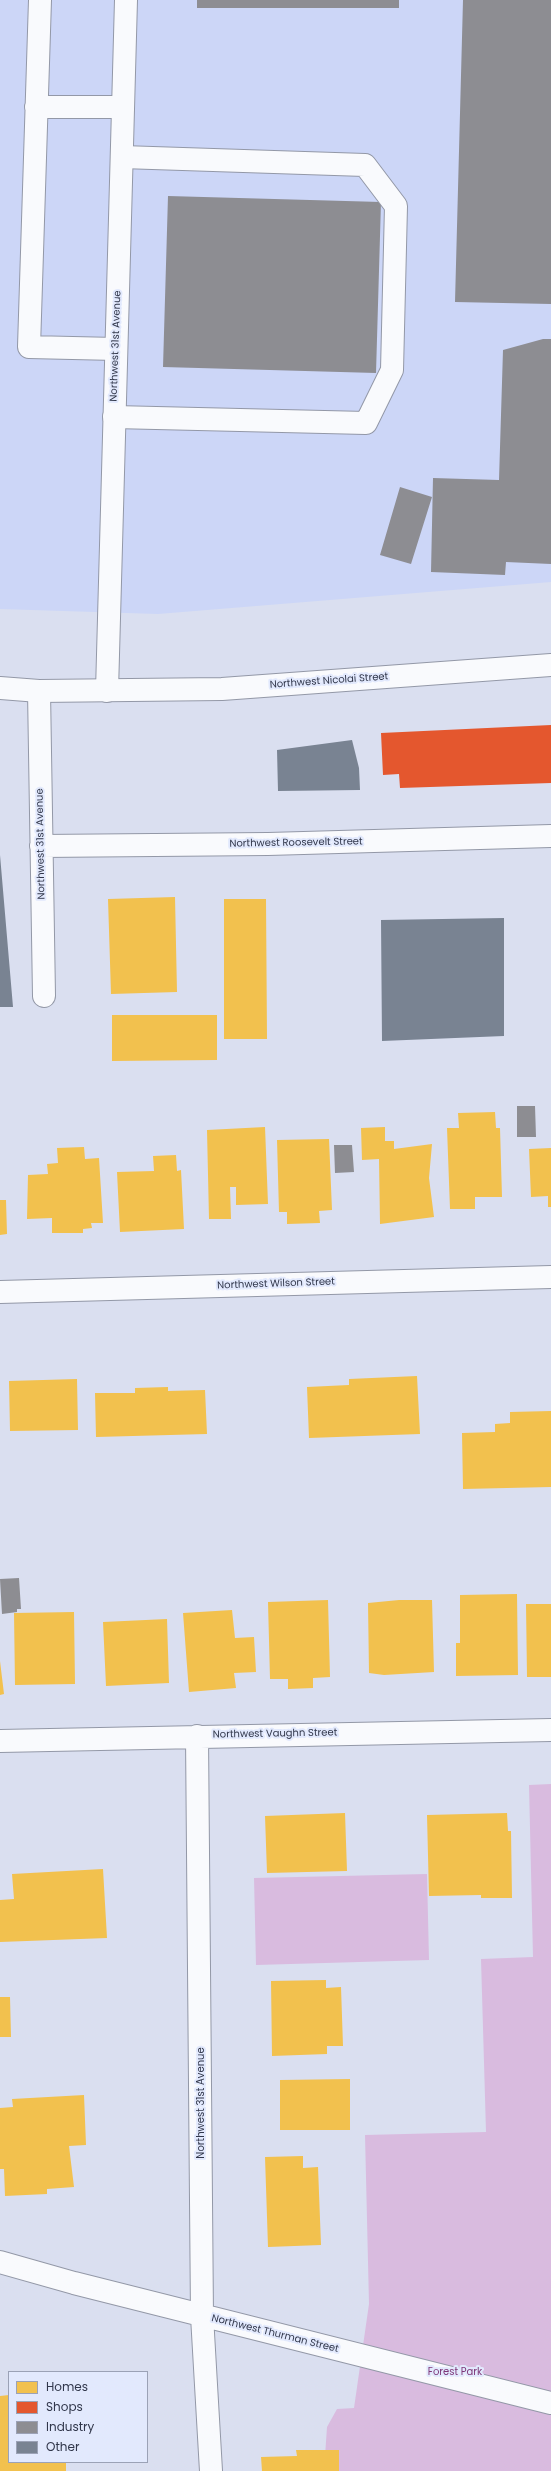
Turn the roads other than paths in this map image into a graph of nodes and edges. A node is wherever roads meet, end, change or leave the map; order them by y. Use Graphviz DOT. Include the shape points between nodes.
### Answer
graph roads {
  1 [pos="40,0"];
  2 [pos="126,0"];
  3 [pos="36,107"];
  4 [pos="123,107"];
  5 [pos="122,157"];
  6 [pos="116,349"];
  7 [pos="114,417"];
  8 [pos="551,665"];
  9 [pos="0,688"];
  10 [pos="39,691"];
  11 [pos="106,691"];
  12 [pos="551,836"];
  13 [pos="41,846"];
  14 [pos="44,996"];
  15 [pos="551,1277"];
  16 [pos="0,1292"];
  17 [pos="551,1730"];
  18 [pos="197,1736"];
  19 [pos="0,1741"];
  20 [pos="0,2262"];
  21 [pos="202,2316"];
  22 [pos="551,2403"];
  23 [pos="211,2471"];
  1 -- 3 [label="street"];
  2 -- 4 [label="street, Northwest 31st Avenue"];
  3 -- 4 [label="street"];
  3 -- 6 [label="street" via="29,347"];
  4 -- 5 [label="street, Northwest 31st Avenue"];
  5 -- 6 [label="street, Northwest 31st Avenue"];
  5 -- 7 [label="street" via="365,166 396,206 392,370 366,423"];
  6 -- 7 [label="street, Northwest 31st Avenue"];
  7 -- 11 [label="street, Northwest 31st Avenue"];
  8 -- 11 [label="street, Northwest Nicolai Street" via="222,689"];
  9 -- 10 [label="street, Northwest Nicolai Street"];
  10 -- 11 [label="street, Northwest Nicolai Street"];
  10 -- 13 [label="street, Northwest 31st Avenue"];
  12 -- 13 [label="street, Northwest Roosevelt Street" via="268,844"];
  13 -- 14 [label="street, Northwest 31st Avenue"];
  15 -- 16 [label="street, Northwest Wilson Street"];
  17 -- 18 [label="street, Northwest Vaughn Street"];
  18 -- 19 [label="street, Northwest Vaughn Street"];
  18 -- 21 [label="street, Northwest 31st Avenue"];
  20 -- 21 [label="street, Northwest Thurman Street"];
  21 -- 22 [label="street, Northwest Thurman Street"];
  21 -- 23 [label="street, Northwest 31st Avenue"];
}
